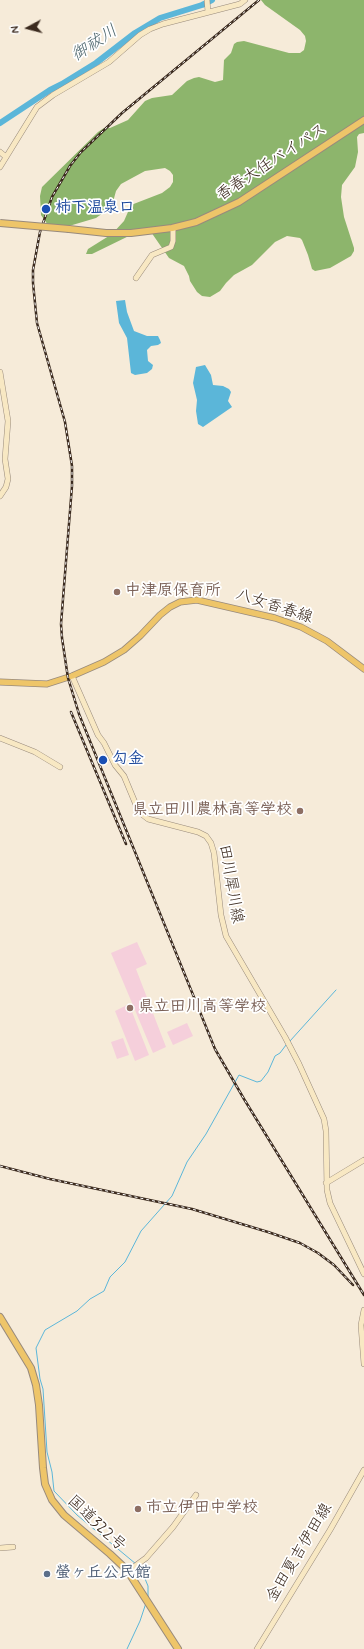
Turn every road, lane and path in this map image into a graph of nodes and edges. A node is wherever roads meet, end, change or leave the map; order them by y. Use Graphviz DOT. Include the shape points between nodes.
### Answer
graph roads {
  1 [pos="207,0"];
  2 [pos="244,0"];
  3 [pos="208,10"];
  4 [pos="364,120"];
  5 [pos="0,152"];
  6 [pos="6,156"];
  7 [pos="0,167"];
  8 [pos="0,223"];
  9 [pos="173,228"];
  10 [pos="136,278"];
  11 [pos="0,372"];
  12 [pos="0,496"];
  13 [pos="364,669"];
  14 [pos="72,676"];
  15 [pos="0,682"];
  16 [pos="0,738"];
  17 [pos="60,767"];
  18 [pos="364,1160"];
  19 [pos="326,1183"];
  20 [pos="364,1274"];
  21 [pos="364,1310"];
  22 [pos="0,1317"];
  23 [pos="364,1364"];
  24 [pos="364,1470"];
  25 [pos="196,1495"];
  26 [pos="13,1547"];
  27 [pos="0,1548"];
  28 [pos="128,1572"];
  29 [pos="178,1649"];
  30 [pos="257,1649"];
  1 -- 3 [label="main road"];
  2 -- 3 [label="main road" via="240,4"];
  3 -- 6 [label="main road" via="150,29 109,62 52,96 37,107"];
  4 -- 9 [label="highway, 香春大任バイパス" via="239,202 196,222"];
  5 -- 6 [label="main road"];
  6 -- 7 [label="main road"];
  8 -- 9 [label="highway, 香春大任バイパス, bridge" via="106,233"];
  9 -- 10 [label="main road" via="171,247 152,255"];
  11 -- 12 [label="main road" via="8,421 5,459 8,479"];
  13 -- 14 [label="main road, 八女香春線" via="327,641 301,627 276,618 197,600 180,602 170,607 124,650"];
  14 -- 15 [label="main road, 八女香春線" via="47,684"];
  14 -- 19 [label="main road, 田川犀川線" via="98,735 124,776 139,812 148,819 198,832 206,836 211,843 226,936 299,1064 324,1119"];
  16 -- 17 [label="main road" via="35,752"];
  18 -- 19 [label="main road"];
  19 -- 20 [label="main road, 田川犀川線" via="330,1203"];
  21 -- 23 [label="main road" via="361,1325"];
  22 -- 28 [label="highway, 国道322号" via="31,1368 36,1385 42,1468 52,1500 64,1515"];
  24 -- 30 [label="main road, 金田夏吉伊田線"];
  25 -- 28 [label="main road" via="146,1558"];
  26 -- 27 [label="main road"];
  28 -- 29 [label="highway, 国道322号"];
}
